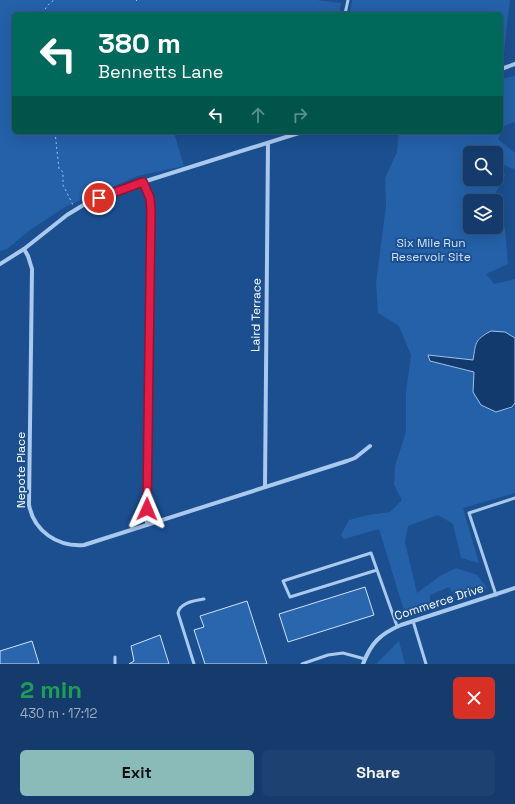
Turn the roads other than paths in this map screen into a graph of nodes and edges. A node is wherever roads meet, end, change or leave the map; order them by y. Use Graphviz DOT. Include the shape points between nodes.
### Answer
graph roads {
  1 [pos="348,0"];
  2 [pos="346,12"];
  3 [pos="515,64"];
  4 [pos="503,68"];
  5 [pos="296,134"];
  6 [pos="268,143"];
  7 [pos="143,182"];
  8 [pos="24,249"];
  9 [pos="0,264"];
  10 [pos="370,446"];
  11 [pos="265,487"];
  12 [pos="515,498"];
  13 [pos="146,525"];
  14 [pos="377,570"];
  15 [pos="515,588"];
  16 [pos="496,594"];
  17 [pos="204,599"];
  18 [pos="413,621"];
  19 [pos="397,626"];
  20 [pos="115,656"];
  21 [pos="365,659"];
  22 [pos="115,664"];
  23 [pos="194,664"];
  24 [pos="302,664"];
  25 [pos="363,664"];
  26 [pos="426,664"];
  1 -- 2 [label="lane"];
  3 -- 4 [label="street"];
  5 -- 6 [label="street"];
  6 -- 7 [label="street"];
  6 -- 11 [label="street, Laird Terrace"];
  7 -- 8 [label="street" via="99,198 76,210"];
  7 -- 13 [label="street" via="150,198 151,210"];
  8 -- 9 [label="street"];
  8 -- 13 [label="street, Nepote Place" via="32,270 29,504 31,513 51,538 69,545 84,545"];
  10 -- 11 [label="street, Nepote Place" via="347,461"];
  11 -- 13 [label="street, Nepote Place"];
  12 -- 16 [label="lane" via="469,513"];
  14 -- 14 [label="lane" via="290,597 282,581 371,553"];
  14 -- 19 [label="lane"];
  15 -- 16 [label="street, Commerce Drive"];
  16 -- 18 [label="street, Commerce Drive"];
  17 -- 23 [label="lane" via="183,605 178,613"];
  18 -- 19 [label="street, Commerce Drive"];
  18 -- 26 [label="lane"];
  19 -- 21 [label="street, Commerce Drive" via="375,642"];
  20 -- 22 [label="lane"];
  21 -- 24 [label="lane" via="343,653 328,654"];
  21 -- 25 [label="street, Commerce Drive"];
}
